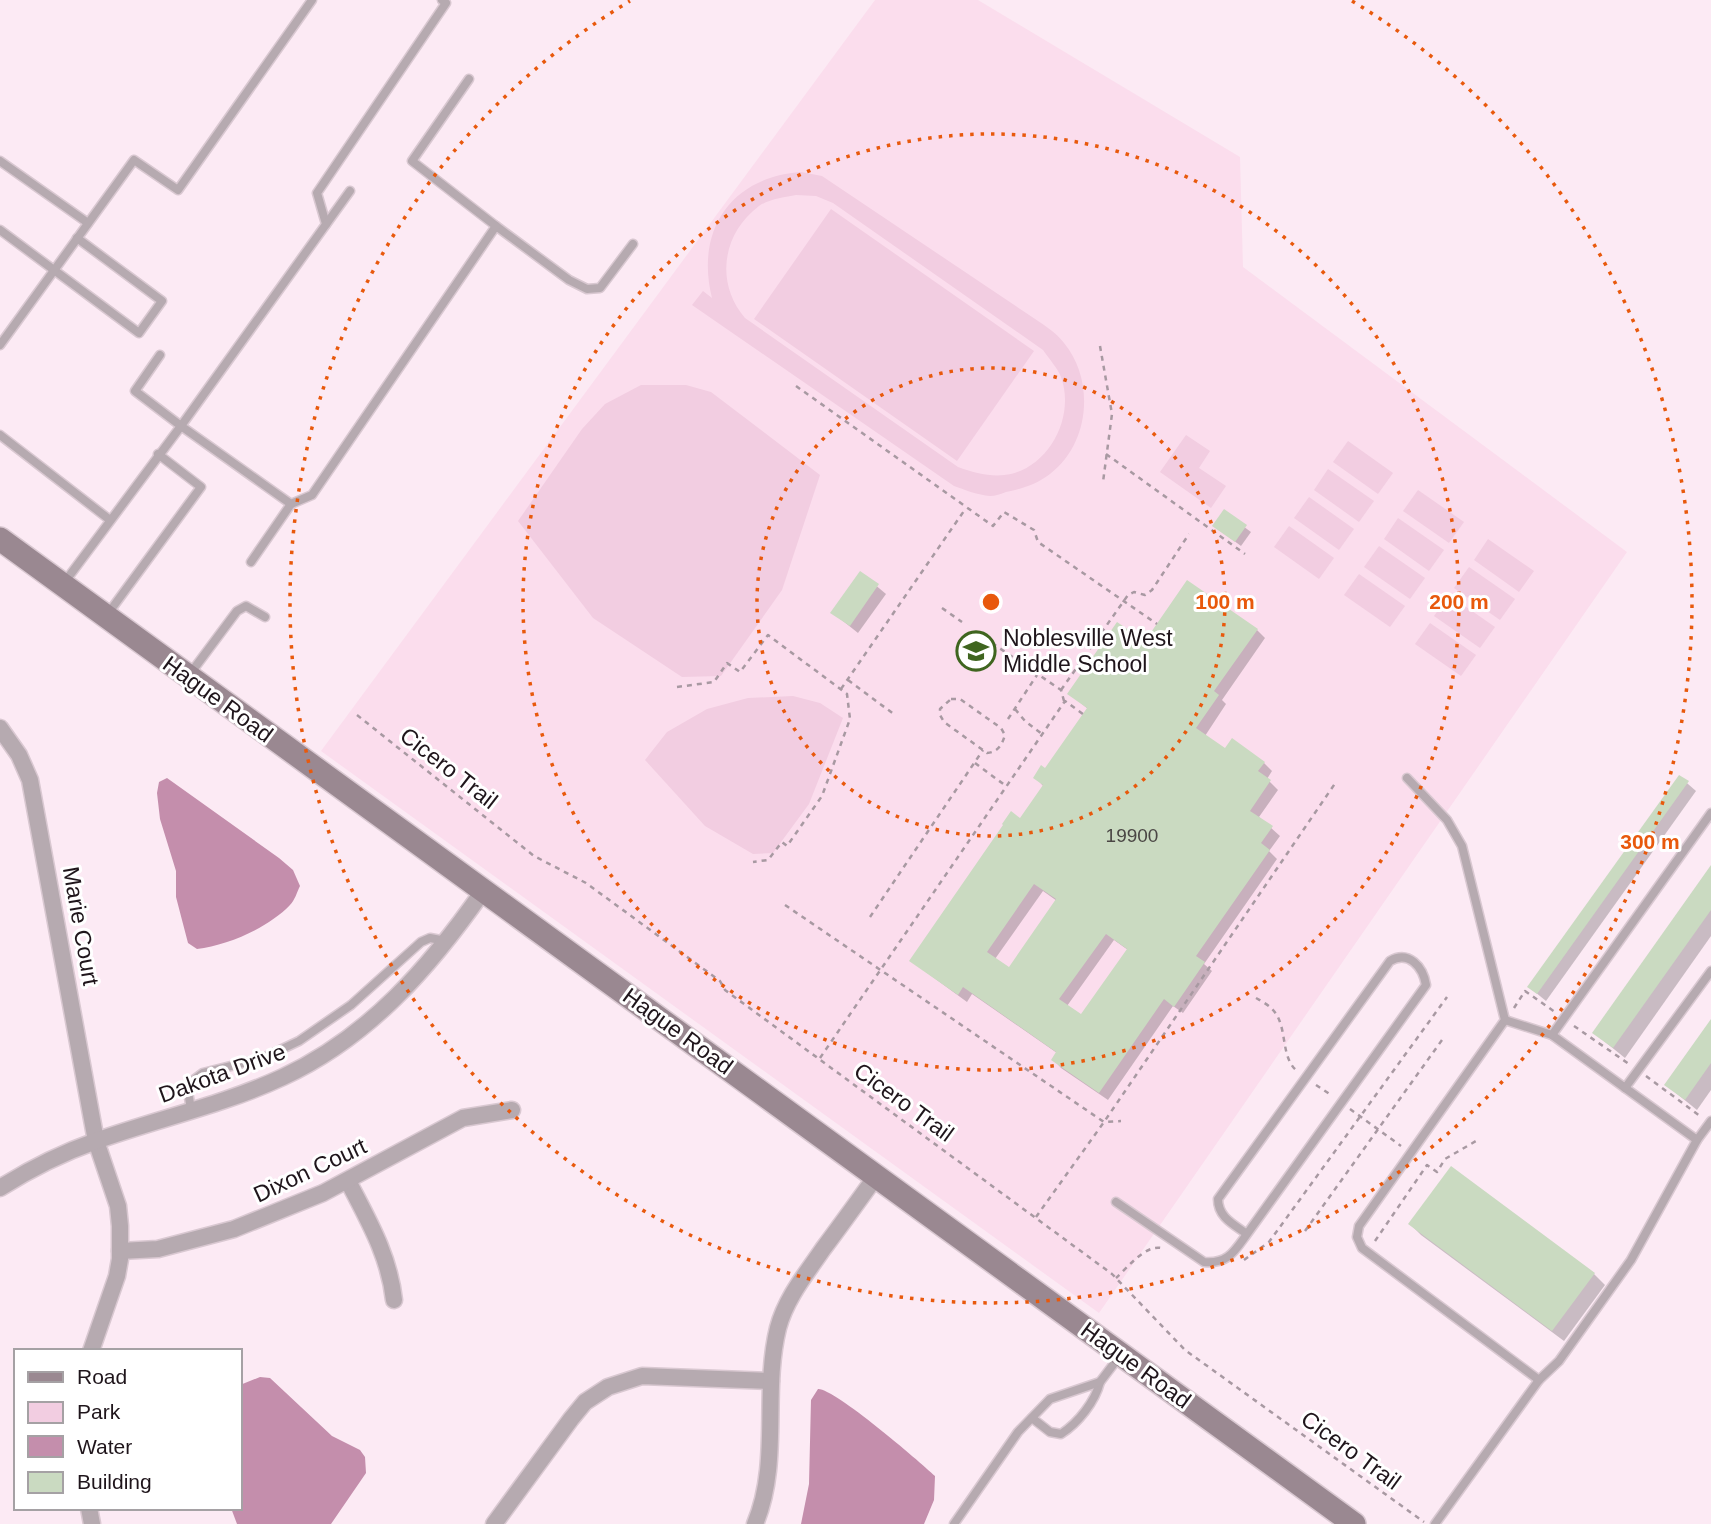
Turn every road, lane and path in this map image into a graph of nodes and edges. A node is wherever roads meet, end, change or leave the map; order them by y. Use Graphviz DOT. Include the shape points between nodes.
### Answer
graph roads {
  1 [pos="312,0"];
  2 [pos="442,0"];
  3 [pos="469,79"];
  4 [pos="0,161"];
  5 [pos="350,191"];
  6 [pos="88,223"];
  7 [pos="326,224"];
  8 [pos="496,226"];
  9 [pos="0,230"];
  10 [pos="77,238"];
  11 [pos="633,244"];
  12 [pos="55,271"];
  13 [pos="0,344"];
  14 [pos="1100,346"];
  15 [pos="160,355"];
  16 [pos="796,386"];
  17 [pos="181,426"];
  18 [pos="0,435"];
  19 [pos="158,454"];
  20 [pos="1106,454"];
  21 [pos="1103,482"];
  22 [pos="291,504"];
  23 [pos="966,508"];
  24 [pos="110,520"];
  25 [pos="1189,534"];
  26 [pos="0,539"];
  27 [pos="1245,554"];
  28 [pos="251,562"];
  29 [pos="62,586"];
  30 [pos="1123,602"];
  31 [pos="942,608"];
  32 [pos="106,617"];
  33 [pos="265,617"];
  34 [pos="962,622"];
  35 [pos="1157,624"];
  36 [pos="992,643"];
  37 [pos="1038,674"];
  38 [pos="188,677"];
  39 [pos="848,680"];
  40 [pos="677,687"];
  41 [pos="841,689"];
  42 [pos="1061,690"];
  43 [pos="1065,701"];
  44 [pos="1015,709"];
  45 [pos="1083,714"];
  46 [pos="357,715"];
  47 [pos="895,715"];
  48 [pos="1008,719"];
  49 [pos="0,728"];
  50 [pos="1042,734"];
  51 [pos="984,750"];
  52 [pos="975,763"];
  53 [pos="1407,778"];
  54 [pos="1336,782"];
  55 [pos="1006,786"];
  56 [pos="1711,813"];
  57 [pos="752,862"];
  58 [pos="483,891"];
  59 [pos="785,905"];
  60 [pos="870,918"];
  61 [pos="447,942"];
  62 [pos="881,969"];
  63 [pos="1711,971"];
  64 [pos="1256,998"];
  65 [pos="1551,1009"];
  66 [pos="1505,1020"];
  67 [pos="1552,1035"];
  68 [pos="1442,1040"];
  69 [pos="819,1060"];
  70 [pos="1297,1071"];
  71 [pos="1314,1083"];
  72 [pos="1625,1088"];
  73 [pos="1334,1097"];
  74 [pos="1349,1109"];
  75 [pos="191,1110"];
  76 [pos="512,1110"];
  77 [pos="1121,1121"];
  78 [pos="1711,1121"];
  79 [pos="1104,1122"];
  80 [pos="1379,1130"];
  81 [pos="96,1140"];
  82 [pos="1697,1140"];
  83 [pos="1476,1141"];
  84 [pos="1401,1146"];
  85 [pos="877,1175"];
  86 [pos="348,1181"];
  87 [pos="0,1188"];
  88 [pos="1116,1202"];
  89 [pos="1036,1217"];
  90 [pos="1305,1231"];
  91 [pos="1247,1234"];
  92 [pos="120,1251"];
  93 [pos="1367,1252"];
  94 [pos="394,1300"];
  95 [pos="92,1349"];
  96 [pos="1120,1354"];
  97 [pos="1539,1380"];
  98 [pos="771,1381"];
  99 [pos="1100,1382"];
  100 [pos="1032,1418"];
  101 [pos="494,1524"];
  102 [pos="755,1524"];
  103 [pos="954,1524"];
  104 [pos="1354,1524"];
  105 [pos="1427,1524"];
  106 [pos="1435,1524"];
  1 -- 6 [label="lane" via="178,190 134,160"];
  2 -- 7 [label="lane" via="446,2 317,193"];
  3 -- 8 [label="lane" via="412,161"];
  4 -- 6 [label="lane"];
  5 -- 7 [label="lane"];
  6 -- 10 [label="lane"];
  7 -- 17 [label="lane"];
  8 -- 11 [label="lane" via="587,289 600,288"];
  8 -- 22 [label="lane" via="312,495"];
  9 -- 12 [label="lane"];
  10 -- 12 [label="lane"];
  10 -- 12 [label="lane" via="162,301 139,333"];
  12 -- 13 [label="lane"];
  14 -- 20 [label="path" via="1112,414"];
  15 -- 17 [label="lane" via="135,391"];
  16 -- 23 [label="path"];
  17 -- 19 [label="lane"];
  17 -- 22 [label="lane"];
  18 -- 24 [label="lane"];
  19 -- 24 [label="lane"];
  19 -- 32 [label="lane" via="201,487"];
  20 -- 21 [label="path"];
  20 -- 27 [label="path"];
  22 -- 28 [label="lane"];
  23 -- 30 [label="path" via="993,526 1004,512 1034,530 1038,542"];
  23 -- 39 [label="path"];
  24 -- 29 [label="lane"];
  25 -- 30 [label="path" via="1152,590 1145,595 1134,592"];
  26 -- 29 [label="main road, Hague Road"];
  29 -- 32 [label="main road, Hague Road"];
  30 -- 35 [label="path"];
  30 -- 42 [label="path"];
  31 -- 34 [label="path"];
  32 -- 38 [label="main road, Hague Road"];
  33 -- 38 [label="lane" via="246,606 237,611"];
  36 -- 37 [label="path"];
  37 -- 42 [label="path"];
  37 -- 44 [label="path"];
  38 -- 58 [label="main road, Hague Road"];
  39 -- 41 [label="path"];
  39 -- 47 [label="path"];
  40 -- 41 [label="path" via="714,681 727,663 740,672 768,635"];
  41 -- 57 [label="path" via="847,694 850,719 822,796 787,846 782,842 768,860"];
  42 -- 43 [label="path"];
  43 -- 45 [label="path"];
  43 -- 50 [label="path"];
  44 -- 48 [label="path"];
  44 -- 50 [label="path"];
  46 -- 69 [label="path, Cicero Trail" via="534,856 586,883"];
  49 -- 81 [label="street, Marie Court" via="30,780"];
  50 -- 55 [label="path"];
  51 -- 51 [label="path" via="1000,748 1005,735 1001,728 960,699 945,702 940,709 944,722"];
  51 -- 52 [label="path"];
  52 -- 55 [label="path"];
  52 -- 60 [label="path"];
  53 -- 66 [label="lane" via="1447,820 1462,846"];
  54 -- 79 [label="path"];
  55 -- 62 [label="path"];
  56 -- 67 [label="lane"];
  58 -- 61 [label="street, Dakota Drive"];
  58 -- 85 [label="main road, Hague Road"];
  59 -- 62 [label="path"];
  61 -- 75 [label="street, Dakota Drive" via="373,1020 324,1054 282,1078"];
  61 -- 75 [label="lane" via="430,938 421,942 351,1005 299,1041 263,1058 204,1073 191,1082"];
  62 -- 69 [label="path"];
  62 -- 79 [label="path"];
  63 -- 72 [label="lane"];
  64 -- 70 [label="path" via="1279,1018 1290,1065"];
  65 -- 66 [label="path" via="1525,991"];
  66 -- 67 [label="lane"];
  66 -- 93 [label="lane" via="1359,1226 1357,1237"];
  67 -- 72 [label="lane"];
  68 -- 80 [label="path"];
  69 -- 89 [label="path, Cicero Trail"];
  71 -- 73 [label="path"];
  72 -- 82 [label="lane"];
  74 -- 80 [label="path"];
  75 -- 81 [label="street, Dakota Drive"];
  76 -- 86 [label="street, Dixon Court" via="463,1118"];
  77 -- 79 [label="path"];
  78 -- 82 [label="lane"];
  79 -- 89 [label="path"];
  80 -- 84 [label="path"];
  80 -- 90 [label="path"];
  81 -- 87 [label="street, Dakota Drive"];
  81 -- 92 [label="street, Marie Court" via="118,1206"];
  82 -- 97 [label="lane" via="1631,1260 1559,1361"];
  83 -- 93 [label="path" via="1446,1159 1437,1172 1427,1165"];
  85 -- 96 [label="main road, Hague Road"];
  85 -- 98 [label="street" via="786,1306"];
  86 -- 92 [label="street, Dixon Court" via="234,1229 158,1249"];
  86 -- 94 [label="street" via="381,1245"];
  88 -- 91 [label="lane" via="1204,1262 1217,1263 1232,1254"];
  89 -- 105 [label="path, Cicero Trail" via="1112,1274 1185,1350"];
  91 -- 91 [label="lane" via="1426,985 1416,963 1406,957 1390,961 1218,1199 1225,1218"];
  92 -- 95 [label="street, Marie Court" via="119,1268"];
  93 -- 97 [label="lane"];
  96 -- 99 [label="lane"];
  96 -- 104 [label="main road, Hague Road"];
  97 -- 106 [label="lane"];
  98 -- 101 [label="street" via="642,1376 608,1387 585,1402"];
  98 -- 102 [label="street" via="768,1476"];
  99 -- 100 [label="lane" via="1050,1399"];
  99 -- 100 [label="lane" via="1074,1426 1061,1434 1050,1432"];
  100 -- 103 [label="lane"];
}
